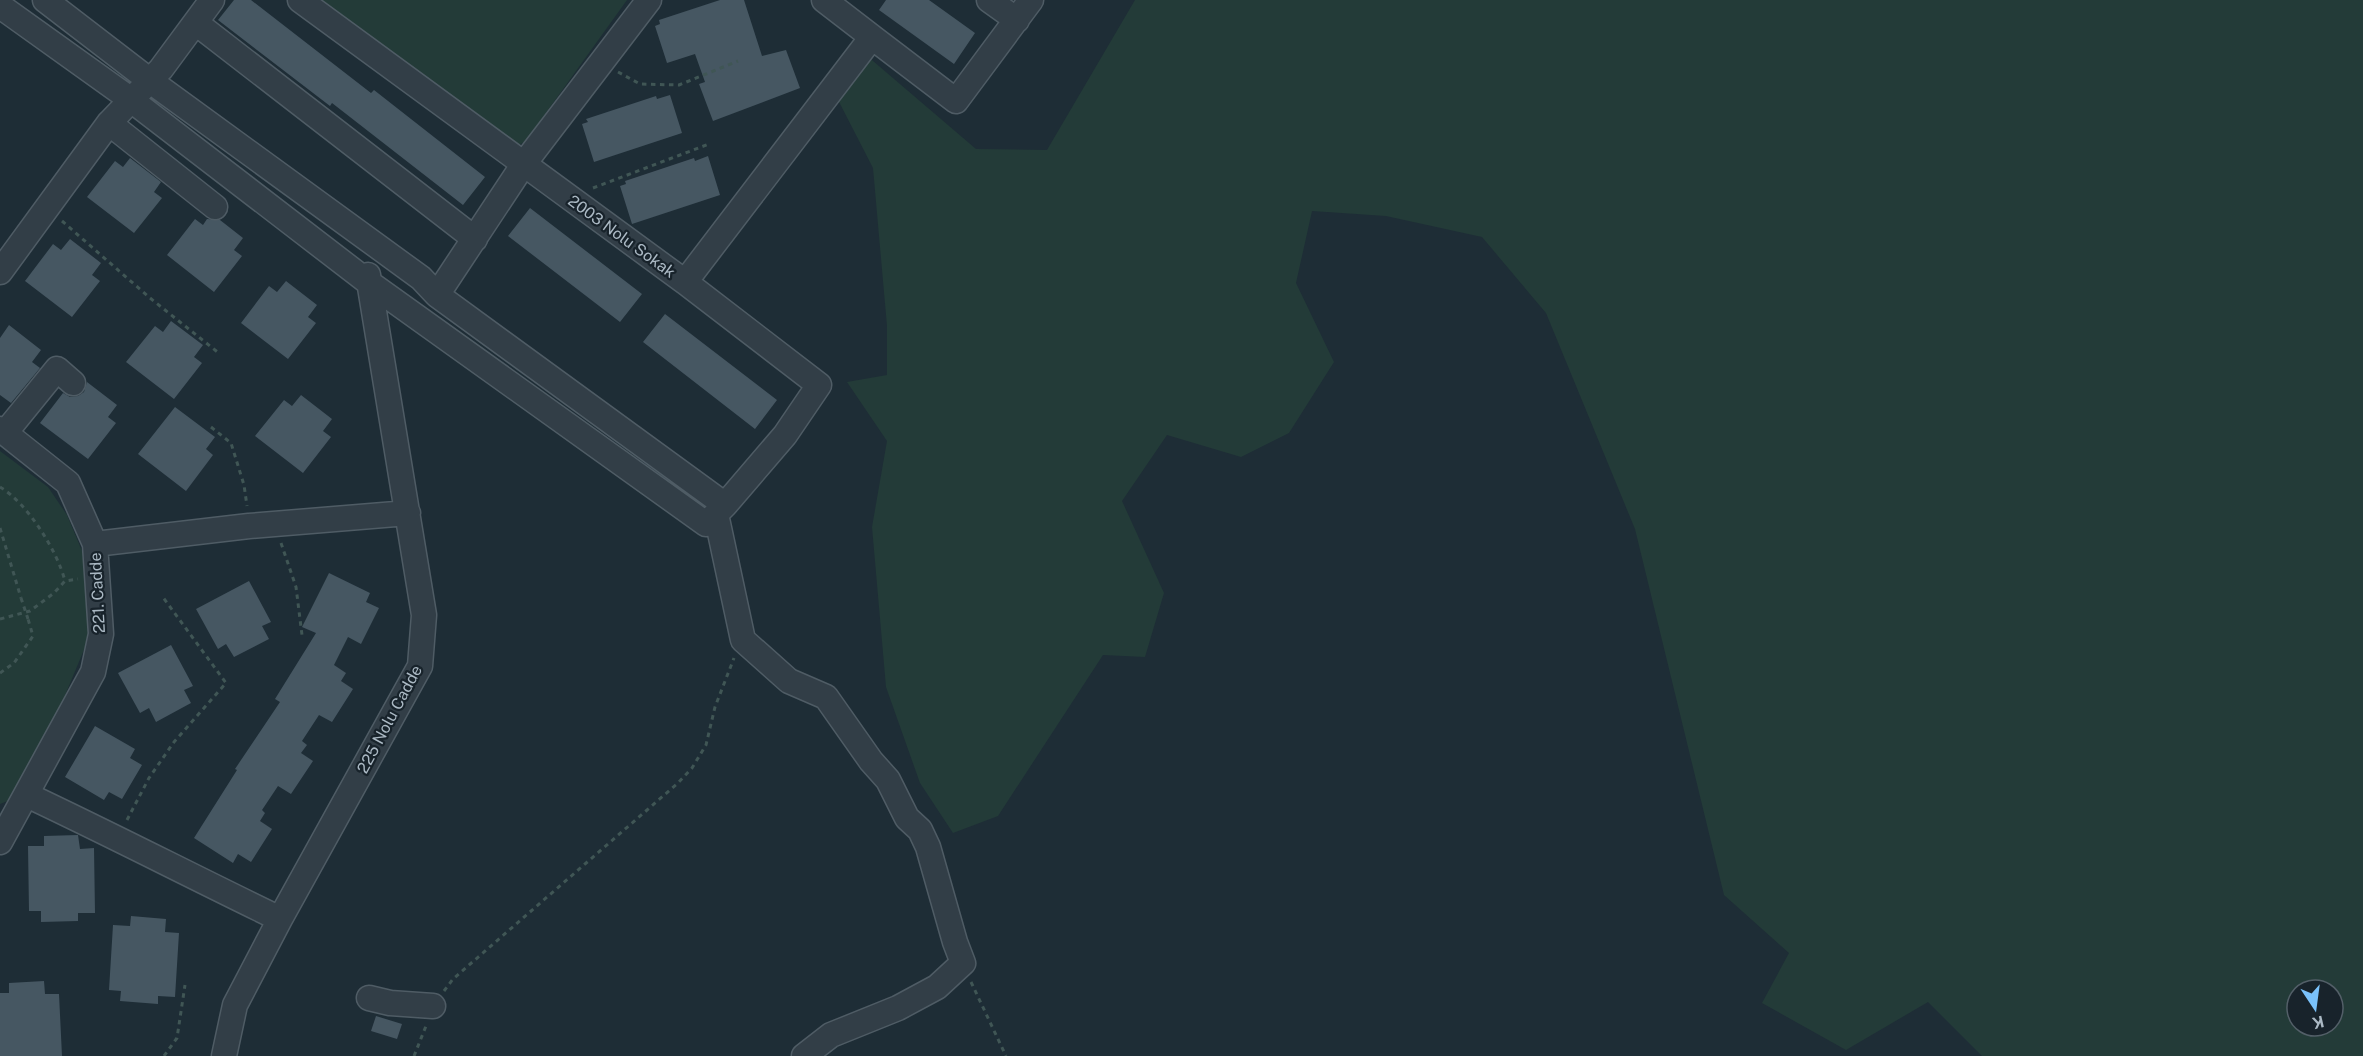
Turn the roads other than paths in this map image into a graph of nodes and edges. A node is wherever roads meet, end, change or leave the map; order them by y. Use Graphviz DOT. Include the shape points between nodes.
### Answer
graph roads {
  1 [pos="45,0"];
  2 [pos="212,0"];
  3 [pos="300,0"];
  4 [pos="649,0"];
  5 [pos="824,0"];
  6 [pos="989,0"];
  7 [pos="1031,0"];
  8 [pos="0,6"];
  9 [pos="1017,20"];
  10 [pos="196,23"];
  11 [pos="872,37"];
  12 [pos="149,80"];
  13 [pos="130,99"];
  14 [pos="109,123"];
  15 [pos="523,165"];
  16 [pos="215,207"];
  17 [pos="362,237"];
  18 [pos="475,239"];
  19 [pos="0,272"];
  20 [pos="685,282"];
  21 [pos="429,286"];
  22 [pos="377,288"];
  23 [pos="73,383"];
  24 [pos="3,431"];
  25 [pos="720,509"];
  26 [pos="408,513"];
  27 [pos="95,544"];
  28 [pos="27,795"];
  29 [pos="0,842"];
  30 [pos="280,919"];
  31 [pos="369,998"];
  32 [pos="433,1006"];
  33 [pos="224,1056"];
  34 [pos="804,1056"];
  1 -- 12 [label="street"];
  2 -- 10 [label="street"];
  3 -- 15 [label="street, 2003 Nolu Sokak"];
  4 -- 15 [label="street"];
  5 -- 11 [label="street"];
  6 -- 9 [label="street"];
  7 -- 9 [label="street"];
  8 -- 13 [label="street"];
  9 -- 11 [label="street" via="956,101"];
  10 -- 12 [label="street"];
  10 -- 18 [label="street"];
  11 -- 20 [label="street"];
  12 -- 13 [label="street"];
  12 -- 17 [label="street"];
  13 -- 14 [label="street"];
  13 -- 22 [label="street"];
  14 -- 16 [label="street"];
  14 -- 19 [label="street"];
  15 -- 18 [label="street"];
  15 -- 20 [label="street, 2003 Nolu Sokak"];
  17 -- 21 [label="street"];
  17 -- 22 [label="street, 225 Nolu Cadde"];
  18 -- 21 [label="street"];
  20 -- 25 [label="street, 2003 Nolu Sokak" via="819,384 785,435"];
  21 -- 22 [label="street"];
  21 -- 25 [label="street"];
  22 -- 25 [label="street" via="706,524"];
  22 -- 26 [label="street, 225 Nolu Cadde"];
  23 -- 24 [label="street" via="57,369"];
  24 -- 27 [label="street, 221. Cadde" via="68,483"];
  25 -- 34 [label="street" via="743,640 789,681 826,697 888,780 907,818 920,830 928,847 963,963 937,987 898,1008 831,1035"];
  26 -- 27 [label="street"];
  26 -- 30 [label="street, 225 Nolu Cadde" via="424,615 420,666"];
  27 -- 28 [label="street, 221. Cadde" via="100,634 93,672"];
  28 -- 29 [label="street, 221. Cadde"];
  28 -- 30 [label="street"];
  30 -- 33 [label="street, 225 Nolu Cadde" via="235,1005"];
  31 -- 32 [label="street"];
}
